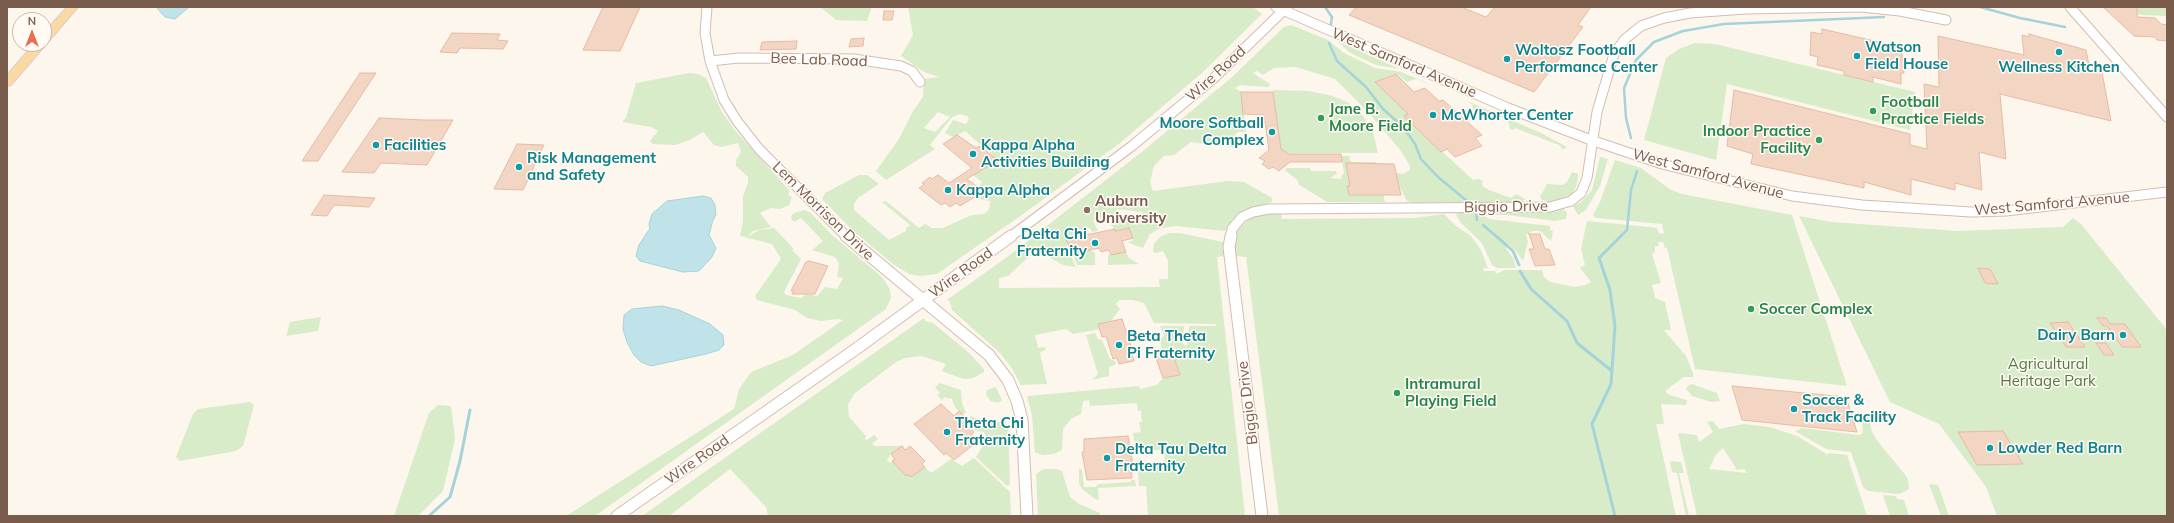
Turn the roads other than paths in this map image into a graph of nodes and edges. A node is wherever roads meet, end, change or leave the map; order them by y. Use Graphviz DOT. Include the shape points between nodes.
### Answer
graph roads {
  1 [pos="73,7"];
  2 [pos="707,7"];
  3 [pos="2070,7"];
  4 [pos="1282,8"];
  5 [pos="1946,20"];
  6 [pos="52,31"];
  7 [pos="32,52"];
  8 [pos="710,62"];
  9 [pos="11,72"];
  10 [pos="7,82"];
  11 [pos="920,82"];
  12 [pos="2167,116"];
  13 [pos="1591,140"];
  14 [pos="2167,192"];
  15 [pos="924,300"];
  16 [pos="617,516"];
  17 [pos="1027,516"];
  18 [pos="1262,516"];
  1 -- 6 [label="main road"];
  2 -- 8 [label="street, Lem Morrison Drive" via="705,33"];
  3 -- 12 [label="street"];
  4 -- 13 [label="street, West Samford Avenue" via="1508,108"];
  4 -- 15 [label="street, Wire Road" via="1214,78 1132,146"];
  5 -- 13 [label="street, Biggio Drive" via="1861,7 1690,13 1664,18 1641,26 1625,38 1614,54 1607,72"];
  7 -- 9 [label="main road"];
  8 -- 11 [label="street, Bee Lab Road" via="739,58 869,61 902,66 912,71"];
  8 -- 15 [label="street, Lem Morrison Drive" via="724,100 759,149 848,238"];
  9 -- 10 [label="main road"];
  13 -- 14 [label="street, West Samford Avenue" via="1713,178 1792,196 1862,205 1937,211 2006,211"];
  13 -- 18 [label="street, Biggio Drive" via="1587,178 1581,193 1562,205 1269,209 1253,212 1238,221 1230,234 1229,247"];
  15 -- 16 [label="street, Wire Road"];
  15 -- 17 [label="street, Lem Morrison Drive" via="989,355 1008,380 1022,420"];
}
